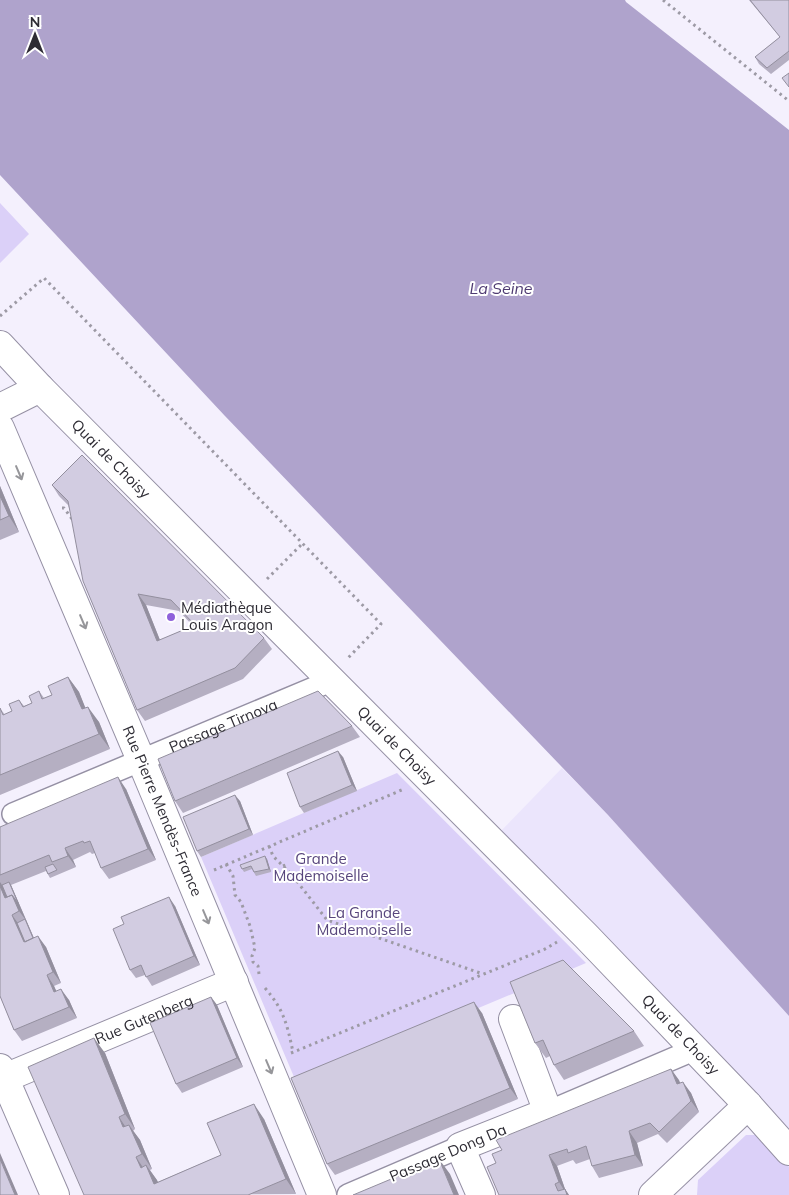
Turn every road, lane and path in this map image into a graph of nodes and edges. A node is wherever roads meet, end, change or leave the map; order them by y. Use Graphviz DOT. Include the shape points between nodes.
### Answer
graph roads {
  1 [pos="663,0"];
  2 [pos="789,101"];
  3 [pos="0,316"];
  4 [pos="0,346"];
  5 [pos="40,388"];
  6 [pos="0,408"];
  7 [pos="0,428"];
  8 [pos="56,510"];
  9 [pos="74,522"];
  10 [pos="302,544"];
  11 [pos="276,570"];
  12 [pos="342,664"];
  13 [pos="321,685"];
  14 [pos="141,760"];
  15 [pos="410,787"];
  16 [pos="13,814"];
  17 [pos="269,846"];
  18 [pos="226,864"];
  19 [pos="288,864"];
  20 [pos="283,866"];
  21 [pos="190,880"];
  22 [pos="561,940"];
  23 [pos="484,974"];
  24 [pos="251,981"];
  25 [pos="513,1019"];
  26 [pos="293,1052"];
  27 [pos="684,1054"];
  28 [pos="267,1064"];
  29 [pos="1,1075"];
  30 [pos="748,1105"];
  31 [pos="548,1112"];
  32 [pos="460,1147"];
  33 [pos="789,1151"];
  34 [pos="55,1195"];
  35 [pos="322,1195"];
  36 [pos="348,1195"];
  37 [pos="481,1195"];
  38 [pos="654,1195"];
  1 -- 2 [label="path"];
  3 -- 10 [label="path" via="44,278"];
  4 -- 5 [label="street, Quai de Choisy"];
  5 -- 6 [label="street"];
  5 -- 30 [label="street, Quai de Choisy" via="579,929"];
  7 -- 14 [label="street, Rue Pierre Mendès-France, one-way"];
  8 -- 9 [label="path" via="64,508"];
  10 -- 11 [label="path"];
  10 -- 12 [label="path" via="381,624"];
  13 -- 14 [label="street, Passage Tirnova"];
  14 -- 16 [label="street, Passage Tirnova"];
  14 -- 21 [label="street, Rue Pierre Mendès-France"];
  15 -- 17 [label="path"];
  17 -- 18 [label="path"];
  17 -- 20 [label="path"];
  18 -- 21 [label="path"];
  18 -- 24 [label="path" via="233,876 235,895 242,902 255,948 253,962 258,966"];
  19 -- 20 [label="path"];
  20 -- 23 [label="path" via="327,920"];
  21 -- 24 [label="street, Rue Pierre Mendès-France, one-way"];
  22 -- 23 [label="path"];
  23 -- 26 [label="path"];
  24 -- 26 [label="path" via="277,1002 284,1015"];
  24 -- 28 [label="street, Rue Pierre Mendès-France"];
  24 -- 29 [label="street, Rue Gutenberg"];
  25 -- 31 [label="street"];
  26 -- 28 [label="path"];
  27 -- 31 [label="street, Passage Dong Da"];
  28 -- 35 [label="street, Rue Pierre Mendès-France, one-way"];
  29 -- 34 [label="street"];
  30 -- 33 [label="street, Quai de Choisy"];
  30 -- 38 [label="street"];
  31 -- 32 [label="street, Passage Dong Da"];
  32 -- 36 [label="street, Passage Dong Da"];
  32 -- 37 [label="street"];
}
